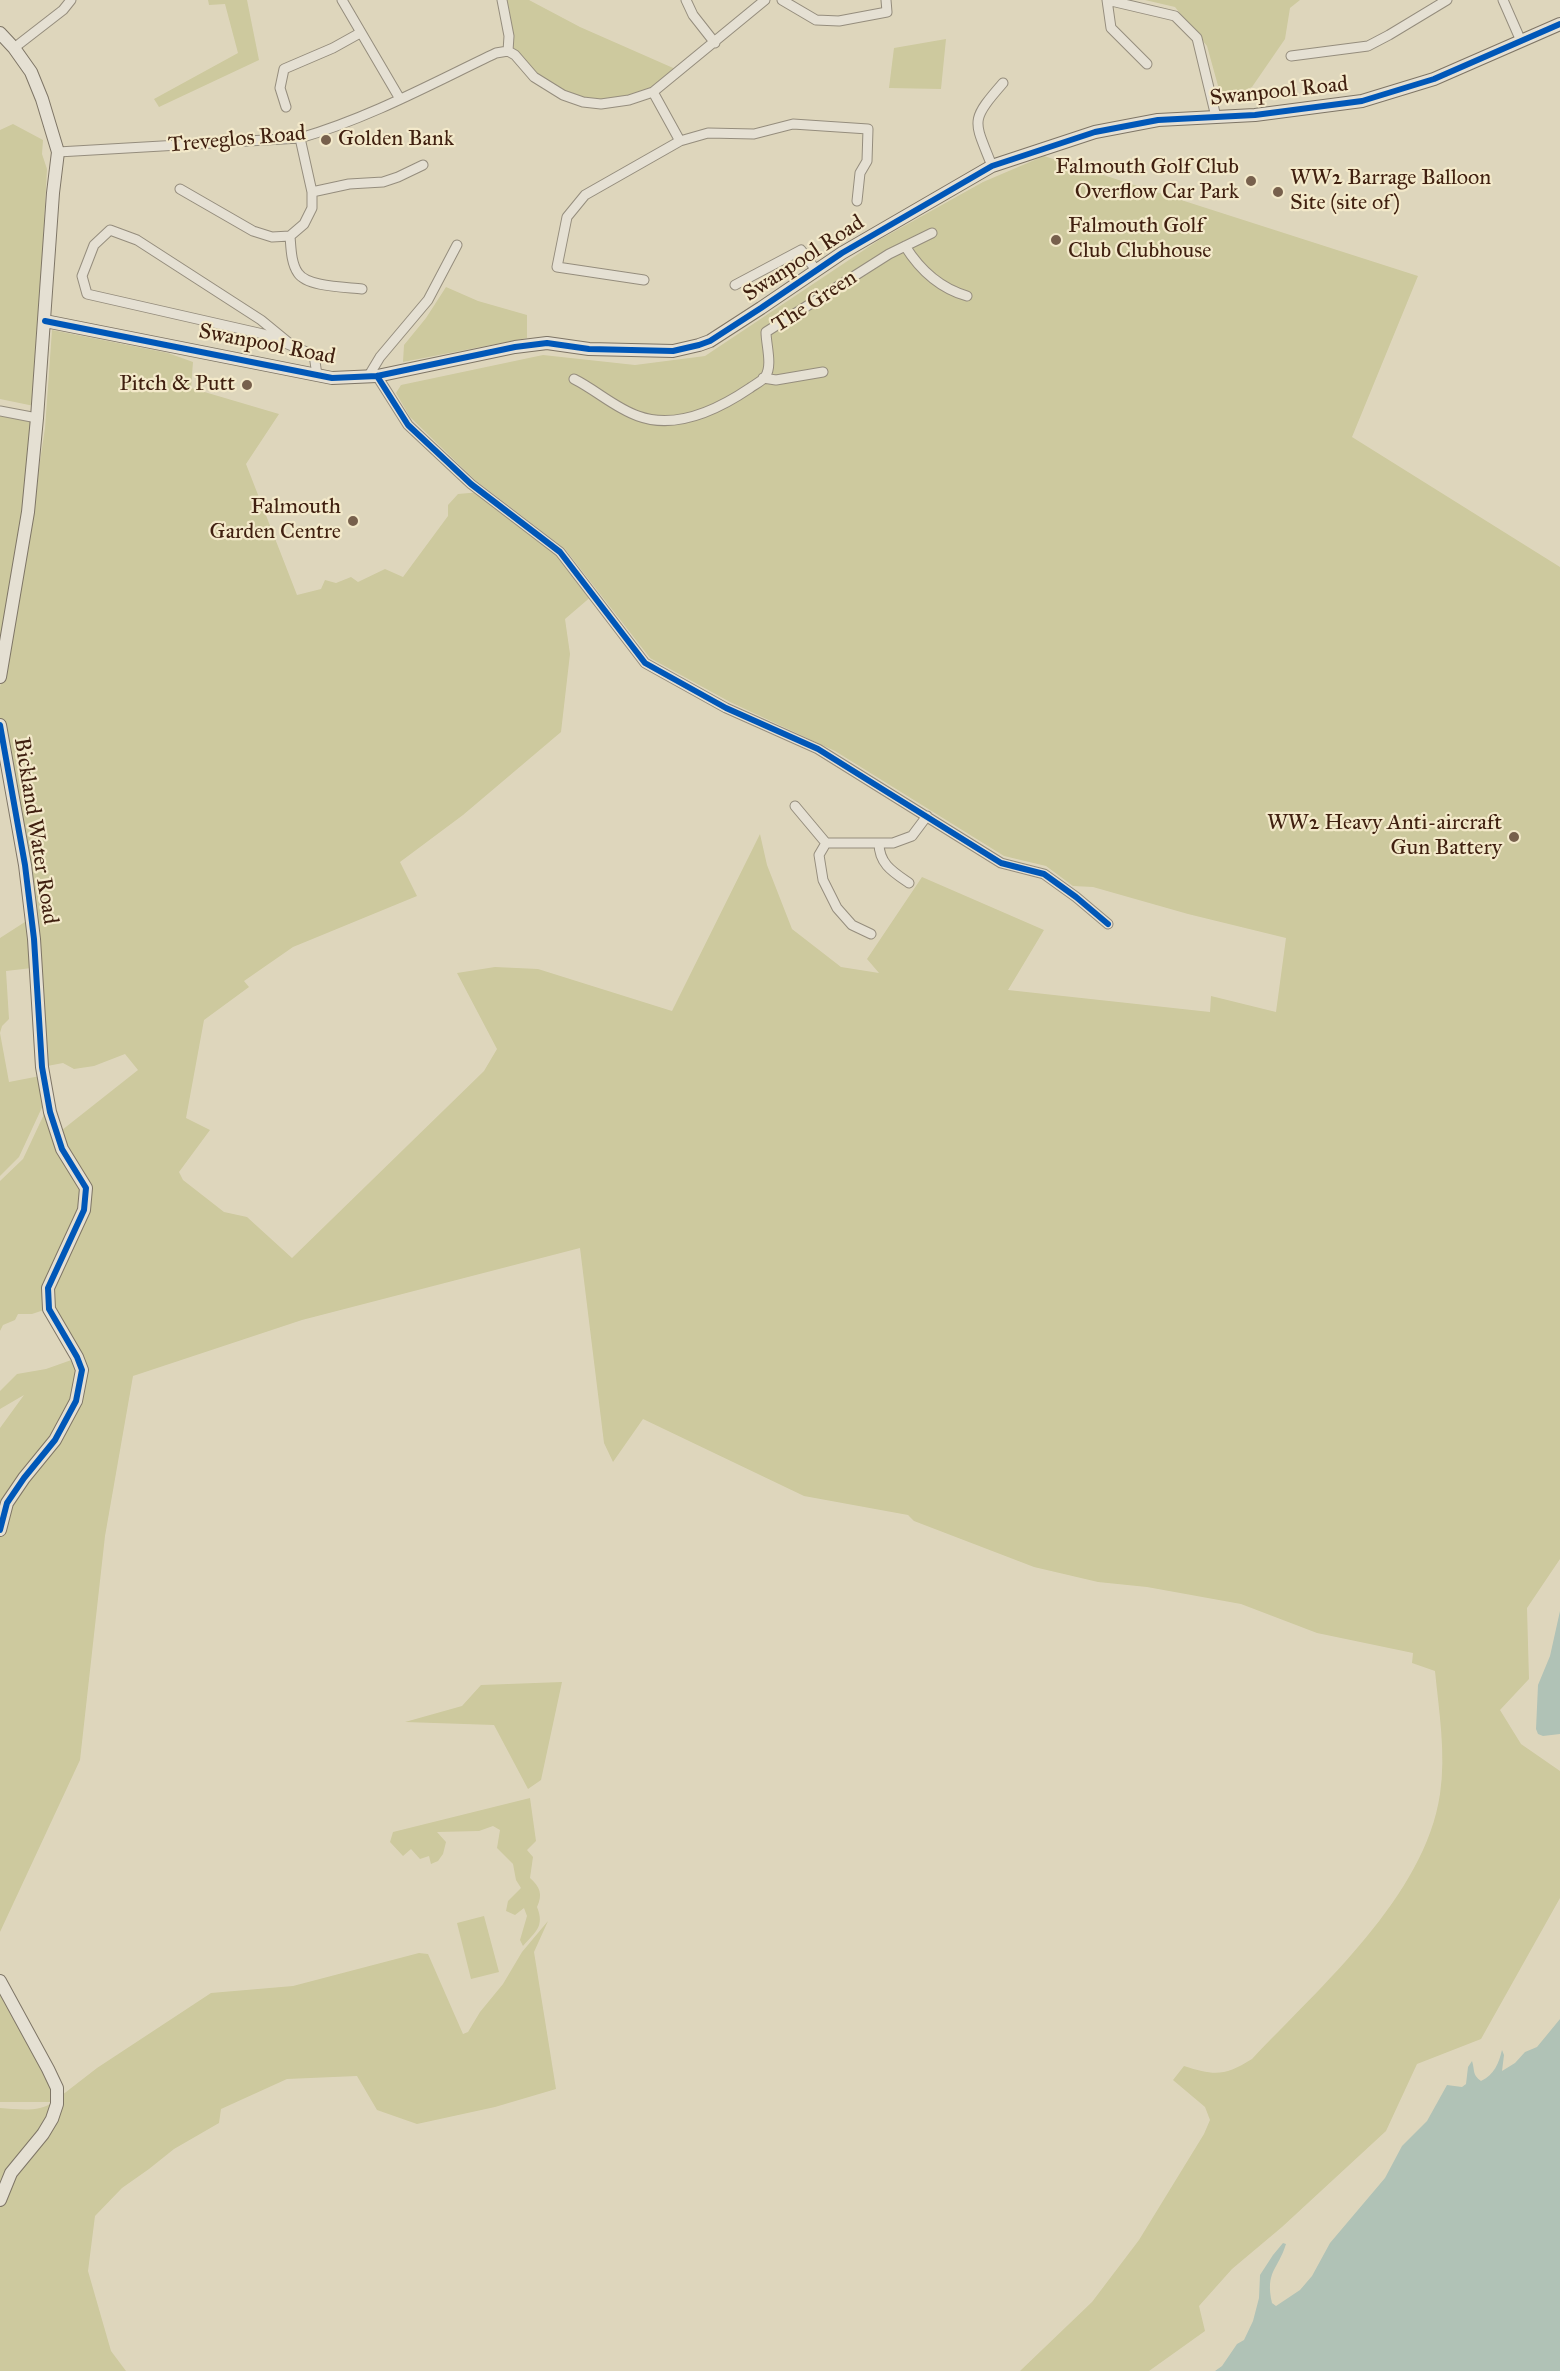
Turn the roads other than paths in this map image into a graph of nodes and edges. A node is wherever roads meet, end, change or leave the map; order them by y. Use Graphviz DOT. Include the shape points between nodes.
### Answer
graph roads {
  1 [pos="71,0"];
  2 [pos="342,0"];
  3 [pos="502,0"];
  4 [pos="686,0"];
  5 [pos="765,0"];
  6 [pos="782,0"];
  7 [pos="886,0"];
  8 [pos="1447,0"];
  9 [pos="1503,0"];
  10 [pos="1560,24"];
  11 [pos="0,33"];
  12 [pos="360,33"];
  13 [pos="1521,41"];
  14 [pos="715,43"];
  15 [pos="14,48"];
  16 [pos="508,51"];
  17 [pos="1291,56"];
  18 [pos="1148,64"];
  19 [pos="1003,83"];
  20 [pos="653,92"];
  21 [pos="400,99"];
  22 [pos="286,107"];
  23 [pos="1216,117"];
  24 [pos="300,138"];
  25 [pos="680,141"];
  26 [pos="58,152"];
  27 [pos="423,165"];
  28 [pos="992,166"];
  29 [pos="180,189"];
  30 [pos="312,192"];
  31 [pos="857,201"];
  32 [pos="932,233"];
  33 [pos="290,236"];
  34 [pos="458,245"];
  35 [pos="905,246"];
  36 [pos="816,270"];
  37 [pos="644,280"];
  38 [pos="735,285"];
  39 [pos="362,289"];
  40 [pos="967,296"];
  41 [pos="45,321"];
  42 [pos="289,343"];
  43 [pos="823,372"];
  44 [pos="317,375"];
  45 [pos="373,377"];
  46 [pos="763,378"];
  47 [pos="574,380"];
  48 [pos="0,411"];
  49 [pos="37,418"];
  50 [pos="0,677"];
  51 [pos="0,725"];
  52 [pos="795,806"];
  53 [pos="927,816"];
  54 [pos="826,843"];
  55 [pos="879,843"];
  56 [pos="909,884"];
  57 [pos="1108,924"];
  58 [pos="871,934"];
  59 [pos="0,1530"];
  60 [pos="0,1981"];
  61 [pos="0,2200"];
  1 -- 15 [label="street"];
  2 -- 12 [label="street"];
  3 -- 16 [label="street"];
  4 -- 14 [label="street"];
  5 -- 14 [label="street"];
  6 -- 7 [label="street" via="816,20 839,21 887,12"];
  8 -- 17 [label="street" via="1368,46"];
  9 -- 13 [label="street"];
  10 -- 13 [label="street, Swanpool Road"];
  11 -- 15 [label="street"];
  12 -- 21 [label="street"];
  12 -- 22 [label="street" via="284,69 280,88"];
  13 -- 23 [label="street, Swanpool Road" via="1434,79 1362,101"];
  14 -- 20 [label="street"];
  15 -- 26 [label="street" via="31,72"];
  16 -- 20 [label="street" via="547,86 583,102 629,100"];
  16 -- 21 [label="street, Treveglos Road" via="496,53"];
  18 -- 23 [label="street" via="1111,28 1107,0 1175,16 1197,38"];
  19 -- 28 [label="street" via="980,110 976,128"];
  20 -- 25 [label="street"];
  21 -- 24 [label="street, Treveglos Road" via="337,127"];
  23 -- 28 [label="street, Swanpool Road" via="1158,120 1095,132"];
  24 -- 26 [label="street, Treveglos Road"];
  24 -- 30 [label="street"];
  25 -- 31 [label="street" via="708,133 754,134 793,124 868,129 867,161 860,173"];
  25 -- 37 [label="street" via="585,195 567,217 557,267"];
  26 -- 41 [label="street"];
  27 -- 30 [label="street" via="384,182 349,183"];
  28 -- 36 [label="street, Swanpool Road"];
  29 -- 33 [label="street" via="253,231 273,237"];
  30 -- 33 [label="street" via="312,208 304,224"];
  32 -- 35 [label="street, The Green"];
  33 -- 39 [label="street" via="299,275 314,284"];
  34 -- 45 [label="street" via="428,300 380,357"];
  35 -- 40 [label="street" via="927,275"];
  35 -- 46 [label="street, The Green" via="766,332 769,364"];
  36 -- 38 [label="street" via="801,250"];
  36 -- 45 [label="street, Swanpool Road" via="699,345 673,351 589,349 547,343"];
  41 -- 44 [label="street, Swanpool Road"];
  41 -- 49 [label="street"];
  42 -- 42 [label="street" via="87,294 82,276 94,245 110,230 137,240 261,320"];
  42 -- 44 [label="street" via="314,355"];
  43 -- 46 [label="street" via="776,380"];
  44 -- 45 [label="street, Swanpool Road"];
  45 -- 53 [label="street" via="408,425 471,484 560,552 645,663 726,708 818,749"];
  46 -- 47 [label="street" via="733,400 707,412 659,420 638,417"];
  48 -- 49 [label="street"];
  49 -- 50 [label="street" via="28,512"];
  51 -- 59 [label="street, Bickland Water Road" via="25,865 50,1112 62,1149 86,1188 84,1210 48,1288 49,1310 82,1370 76,1401 55,1440 7,1503"];
  52 -- 54 [label="street"];
  53 -- 55 [label="street" via="912,836"];
  53 -- 57 [label="street" via="1001,863 1044,874"];
  54 -- 55 [label="street"];
  54 -- 58 [label="street" via="819,855 823,880 837,908 852,925"];
  55 -- 56 [label="street" via="879,856"];
  60 -- 61 [label="street" via="57,2088 52,2119 11,2173"];
}
